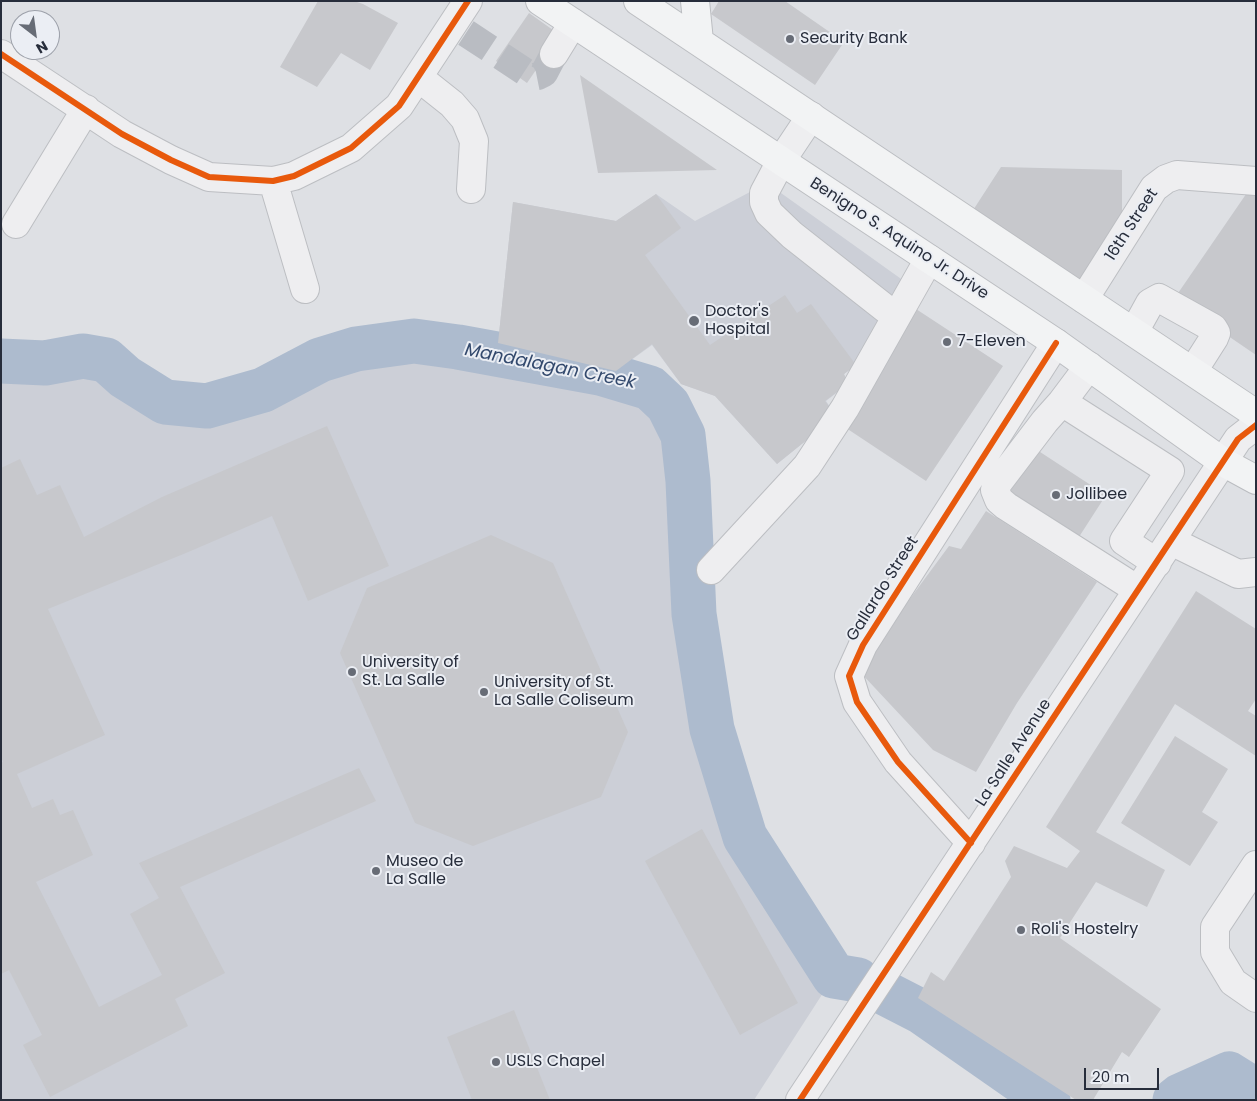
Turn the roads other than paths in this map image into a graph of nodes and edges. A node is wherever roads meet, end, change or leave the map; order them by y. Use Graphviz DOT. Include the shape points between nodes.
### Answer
graph roads {
  1 [pos="540,1"];
  2 [pos="638,1"];
  3 [pos="695,1"];
  4 [pos="666,11"];
  5 [pos="463,19"];
  6 [pos="573,23"];
  7 [pos="699,41"];
  8 [pos="1,54"];
  9 [pos="554,54"];
  10 [pos="418,77"];
  11 [pos="86,109"];
  12 [pos="811,116"];
  13 [pos="781,161"];
  14 [pos="273,181"];
  15 [pos="1256,181"];
  16 [pos="471,189"];
  17 [pos="16,224"];
  18 [pos="929,258"];
  19 [pos="305,289"];
  20 [pos="1084,299"];
  21 [pos="895,316"];
  22 [pos="1134,332"];
  23 [pos="1056,343"];
  24 [pos="1089,366"];
  25 [pos="1193,371"];
  26 [pos="1062,402"];
  27 [pos="1256,414"];
  28 [pos="1256,425"];
  29 [pos="1224,462"];
  30 [pos="1256,480"];
  31 [pos="1164,552"];
  32 [pos="711,570"];
  33 [pos="1256,572"];
  34 [pos="1138,590"];
  35 [pos="971,843"];
  36 [pos="1256,865"];
  37 [pos="1256,998"];
  38 [pos="800,1100"];
  1 -- 6 [label="main road, Benigno S. Aquino Jr. Drive"];
  2 -- 4 [label="main road"];
  3 -- 7 [label="main road"];
  4 -- 7 [label="main road"];
  5 -- 10 [label="street"];
  6 -- 9 [label="street"];
  6 -- 13 [label="main road, Benigno S. Aquino Jr. Drive"];
  7 -- 12 [label="main road"];
  8 -- 11 [label="street"];
  10 -- 14 [label="street" via="399,106 351,148 294,176"];
  10 -- 16 [label="street" via="452,104 465,119 474,141"];
  11 -- 14 [label="street" via="122,134 208,177"];
  11 -- 17 [label="street"];
  12 -- 13 [label="street"];
  12 -- 20 [label="main road"];
  13 -- 18 [label="main road, Benigno S. Aquino Jr. Drive"];
  13 -- 21 [label="street" via="764,193 769,213"];
  14 -- 19 [label="street"];
  15 -- 20 [label="street, 16th Street" via="1177,175 1166,179 1154,188"];
  18 -- 21 [label="street"];
  18 -- 23 [label="main road, Benigno S. Aquino Jr. Drive"];
  20 -- 22 [label="main road"];
  21 -- 32 [label="street" via="845,408 807,466"];
  22 -- 25 [label="main road"];
  22 -- 25 [label="street" via="1150,303 1159,298 1213,328 1214,338"];
  23 -- 24 [label="main road, Benigno S. Aquino Jr. Drive"];
  23 -- 35 [label="street, Gallardo Street" via="863,645 849,676 857,702 898,762"];
  24 -- 26 [label="street"];
  24 -- 29 [label="main road, Benigno S. Aquino Jr. Drive"];
  25 -- 27 [label="main road"];
  26 -- 31 [label="street" via="1170,471 1124,541"];
  26 -- 34 [label="street" via="996,484 999,500"];
  28 -- 29 [label="street, La Salle Avenue" via="1238,440"];
  29 -- 30 [label="main road, Benigno S. Aquino Jr. Drive"];
  29 -- 31 [label="street, La Salle Avenue"];
  31 -- 33 [label="street" via="1238,574"];
  31 -- 34 [label="street, La Salle Avenue"];
  34 -- 35 [label="street, La Salle Avenue"];
  35 -- 38 [label="street, La Salle Avenue"];
  36 -- 37 [label="street" via="1215,927 1215,952 1233,982"];
}
